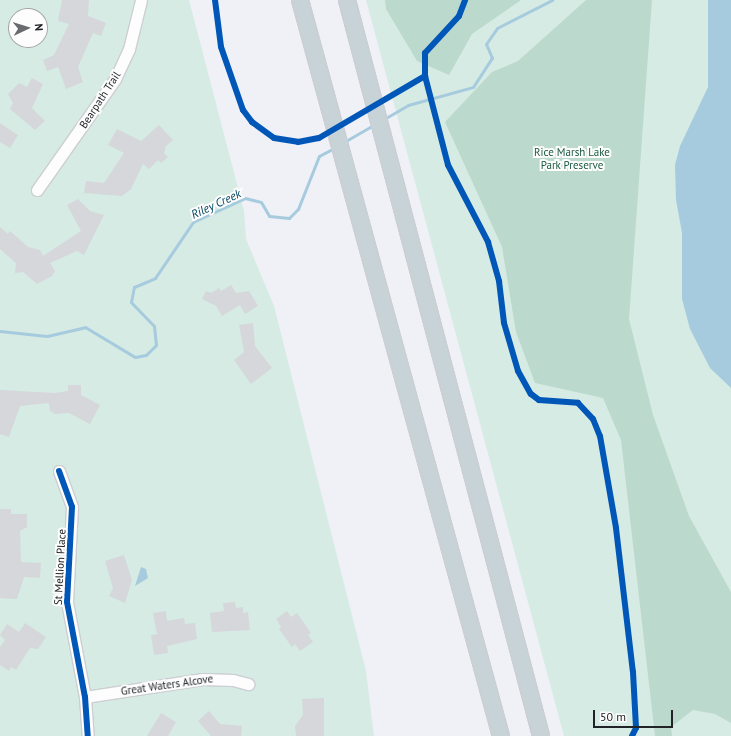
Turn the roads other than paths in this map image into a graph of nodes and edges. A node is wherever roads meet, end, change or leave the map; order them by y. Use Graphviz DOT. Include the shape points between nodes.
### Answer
graph roads {
  1 [pos="140,0"];
  2 [pos="300,0"];
  3 [pos="347,0"];
  4 [pos="37,190"];
  5 [pos="59,471"];
  6 [pos="248,684"];
  7 [pos="531,694"];
  8 [pos="85,697"];
  9 [pos="88,736"];
  10 [pos="501,736"];
  11 [pos="541,736"];
  12 [pos="549,736"];
  1 -- 4 [label="street, Bearpath Trail" via="129,49 115,79"];
  2 -- 10 [label="highway"];
  3 -- 7 [label="highway"];
  5 -- 8 [label="street, St Mellion Place" via="72,507 67,602"];
  6 -- 8 [label="street, Great Waters Alcove" via="211,678"];
  7 -- 11 [label="highway"];
  7 -- 12 [label="highway"];
  8 -- 9 [label="street, St Mellion Place"];
}
